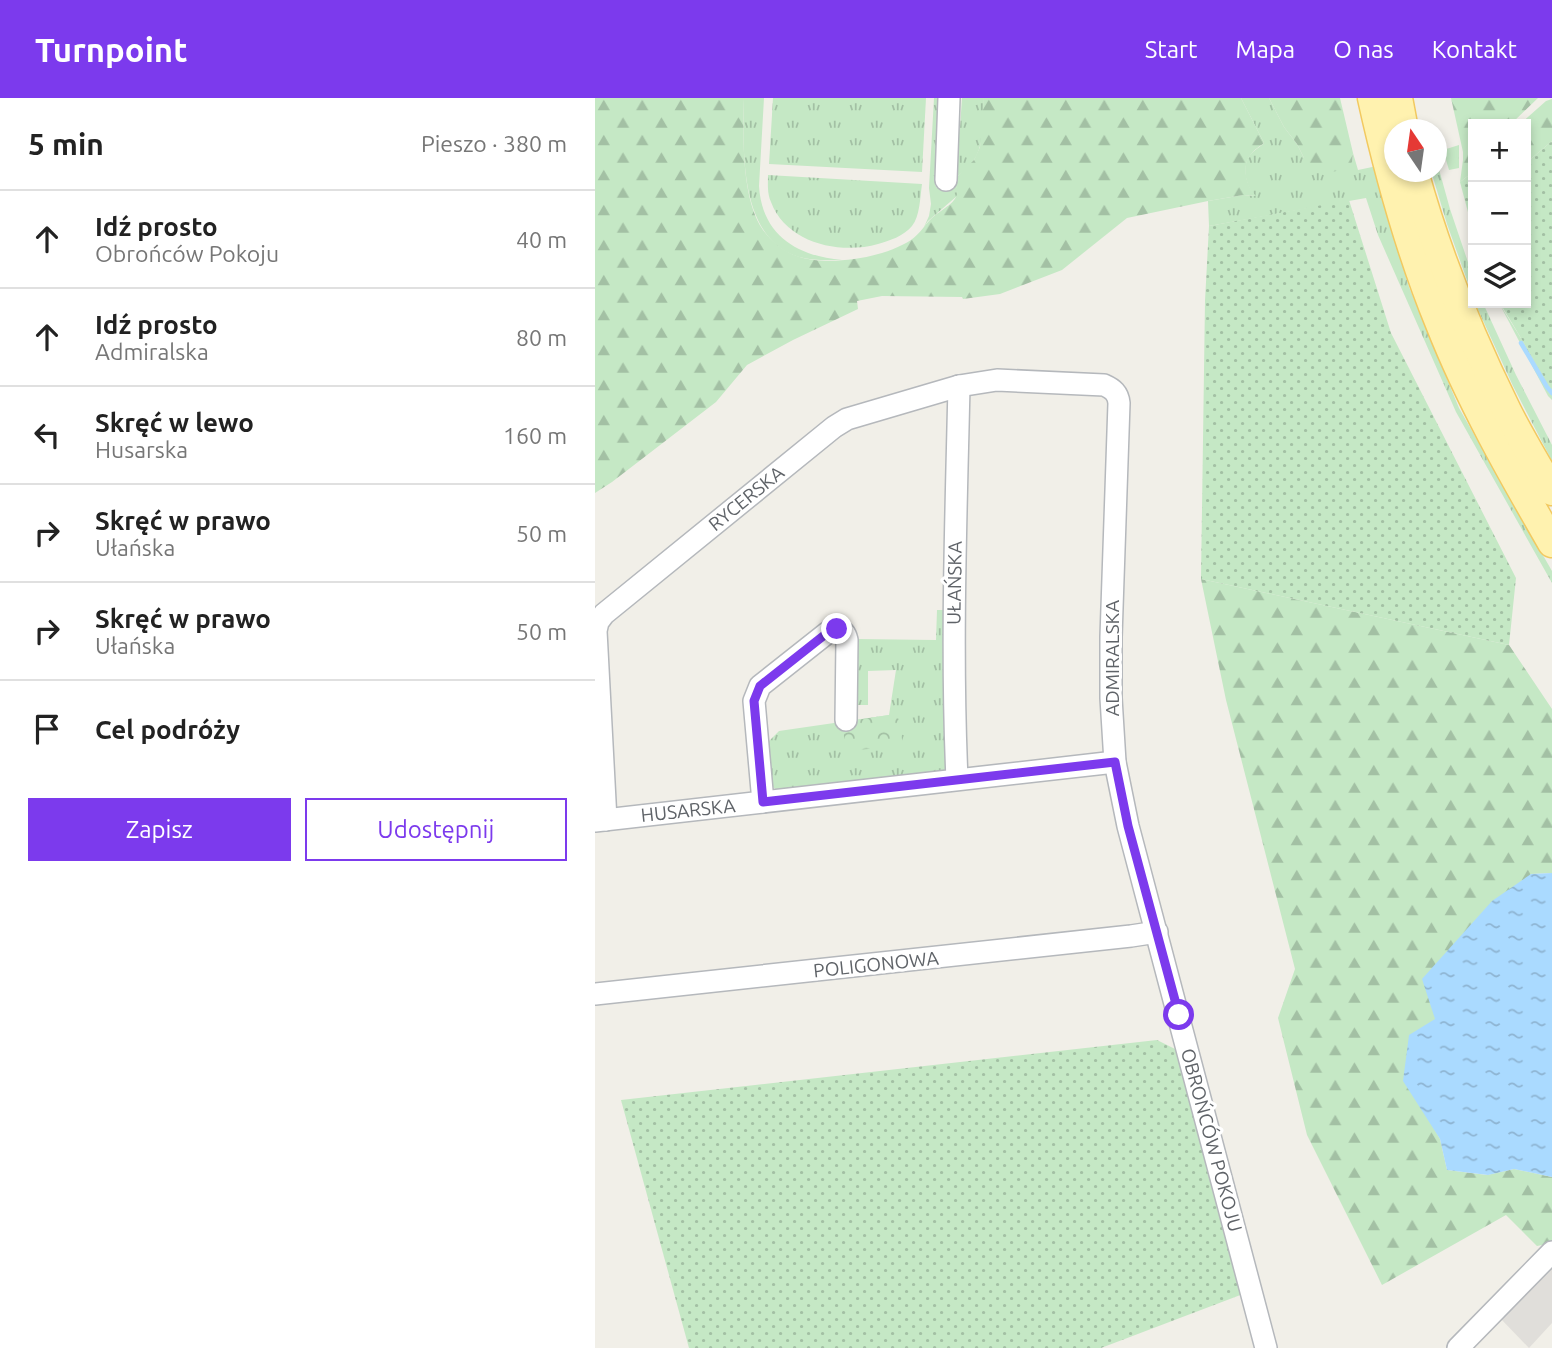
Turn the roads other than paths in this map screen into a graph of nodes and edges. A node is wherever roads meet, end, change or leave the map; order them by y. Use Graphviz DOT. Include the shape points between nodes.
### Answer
graph roads {
  1 [pos="949,98"];
  2 [pos="1372,98"];
  3 [pos="1398,98"];
  4 [pos="1402,119"];
  5 [pos="946,180"];
  6 [pos="1417,182"];
  7 [pos="1104,385"];
  8 [pos="959,386"];
  9 [pos="1552,491"];
  10 [pos="1552,543"];
  11 [pos="846,720"];
  12 [pos="1115,762"];
  13 [pos="957,779"];
  14 [pos="763,802"];
  15 [pos="601,820"];
  16 [pos="1157,932"];
  17 [pos="595,994"];
  18 [pos="1552,1252"];
  19 [pos="1266,1348"];
  20 [pos="1458,1348"];
  1 -- 5 [label="street"];
  2 -- 10 [label="main road" via="1411,247 1440,325 1486,424"];
  3 -- 4 [label="main road"];
  6 -- 9 [label="main road" via="1463,316 1508,414"];
  7 -- 8 [label="street, RYCERSKA" via="997,380"];
  7 -- 12 [label="street, ADMIRALSKA" via="1112,388 1119,403 1111,637"];
  8 -- 13 [label="street, UŁAŃSKA" via="953,639"];
  8 -- 15 [label="street, RYCERSKA" via="839,423 604,614 596,631"];
  11 -- 14 [label="street" via="847,640 837,629 757,692"];
  12 -- 13 [label="street, HUSARSKA"];
  12 -- 16 [label="street, ADMIRALSKA"];
  13 -- 14 [label="street, HUSARSKA"];
  14 -- 15 [label="street, HUSARSKA"];
  16 -- 17 [label="street, POLIGONOWA"];
  16 -- 19 [label="street, OBROŃCÓW POKOJU"];
  18 -- 20 [label="street"];
}
